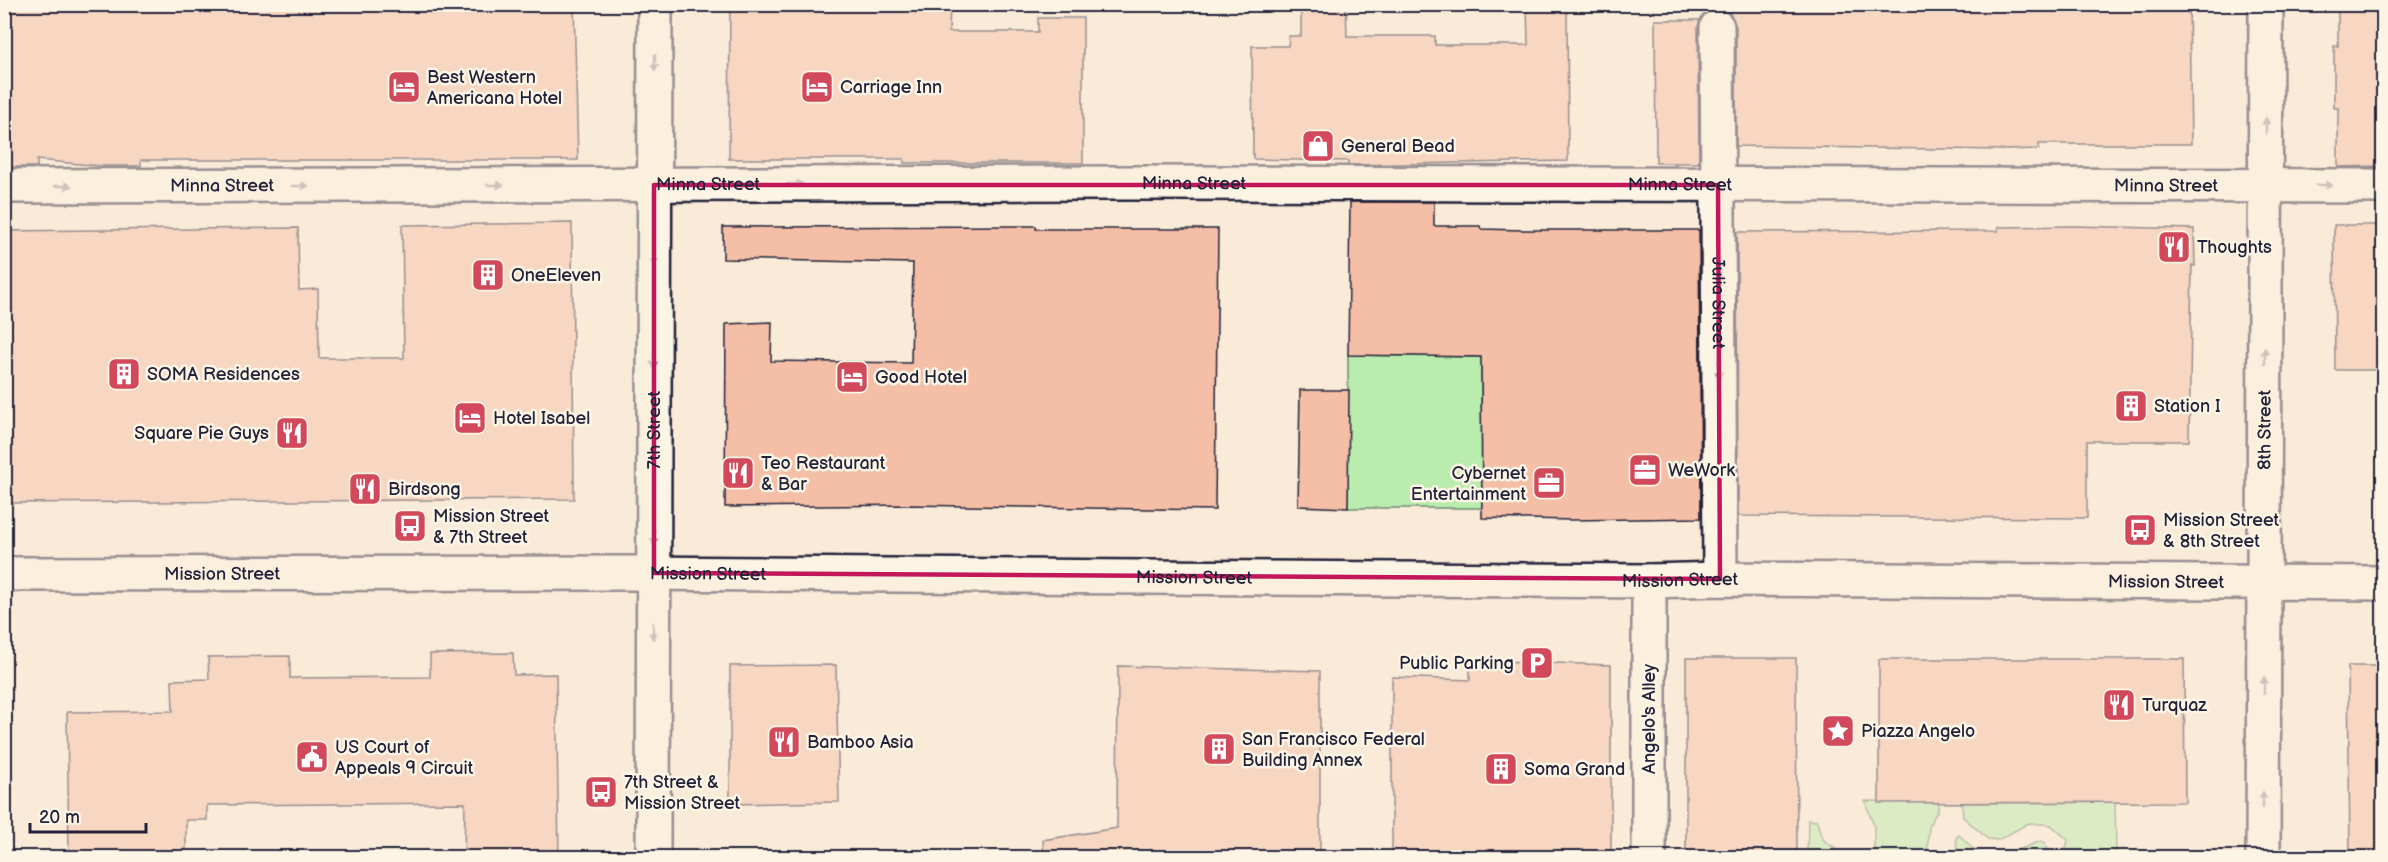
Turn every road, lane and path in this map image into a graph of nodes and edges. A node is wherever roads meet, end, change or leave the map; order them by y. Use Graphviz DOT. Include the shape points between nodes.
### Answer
graph roads {
  1 [pos="655,4"];
  2 [pos="2266,4"];
  3 [pos="1717,27"];
  4 [pos="654,185"];
  5 [pos="1718,185"];
  6 [pos="2266,185"];
  7 [pos="4,186"];
  8 [pos="2384,186"];
  9 [pos="654,573"];
  10 [pos="4,574"];
  11 [pos="1720,579"];
  12 [pos="1649,581"];
  13 [pos="2265,583"];
  14 [pos="2384,583"];
  15 [pos="653,858"];
  16 [pos="1649,858"];
  17 [pos="2263,858"];
  1 -- 4 [label="main road, 7th Street, one-way"];
  6 -- 2 [label="main road, 8th Street, one-way"];
  3 -- 5 [label="main road, Julia Street"];
  4 -- 5 [label="main road, Minna Street, one-way"];
  7 -- 4 [label="main road, Minna Street, one-way"];
  4 -- 9 [label="main road, 7th Street, one-way"];
  5 -- 6 [label="main road, Minna Street"];
  5 -- 11 [label="main road, Julia Street, one-way"];
  6 -- 8 [label="main road, Minna Street, one-way"];
  13 -- 6 [label="main road, 8th Street, one-way"];
  9 -- 10 [label="main road, Mission Street"];
  9 -- 12 [label="main road, Mission Street"];
  9 -- 15 [label="main road, 7th Street, one-way"];
  11 -- 12 [label="main road, Mission Street"];
  11 -- 13 [label="main road, Mission Street"];
  12 -- 16 [label="main road, Angelo's Alley"];
  13 -- 14 [label="main road, Mission Street"];
  17 -- 13 [label="main road, 8th Street, one-way"];
}
